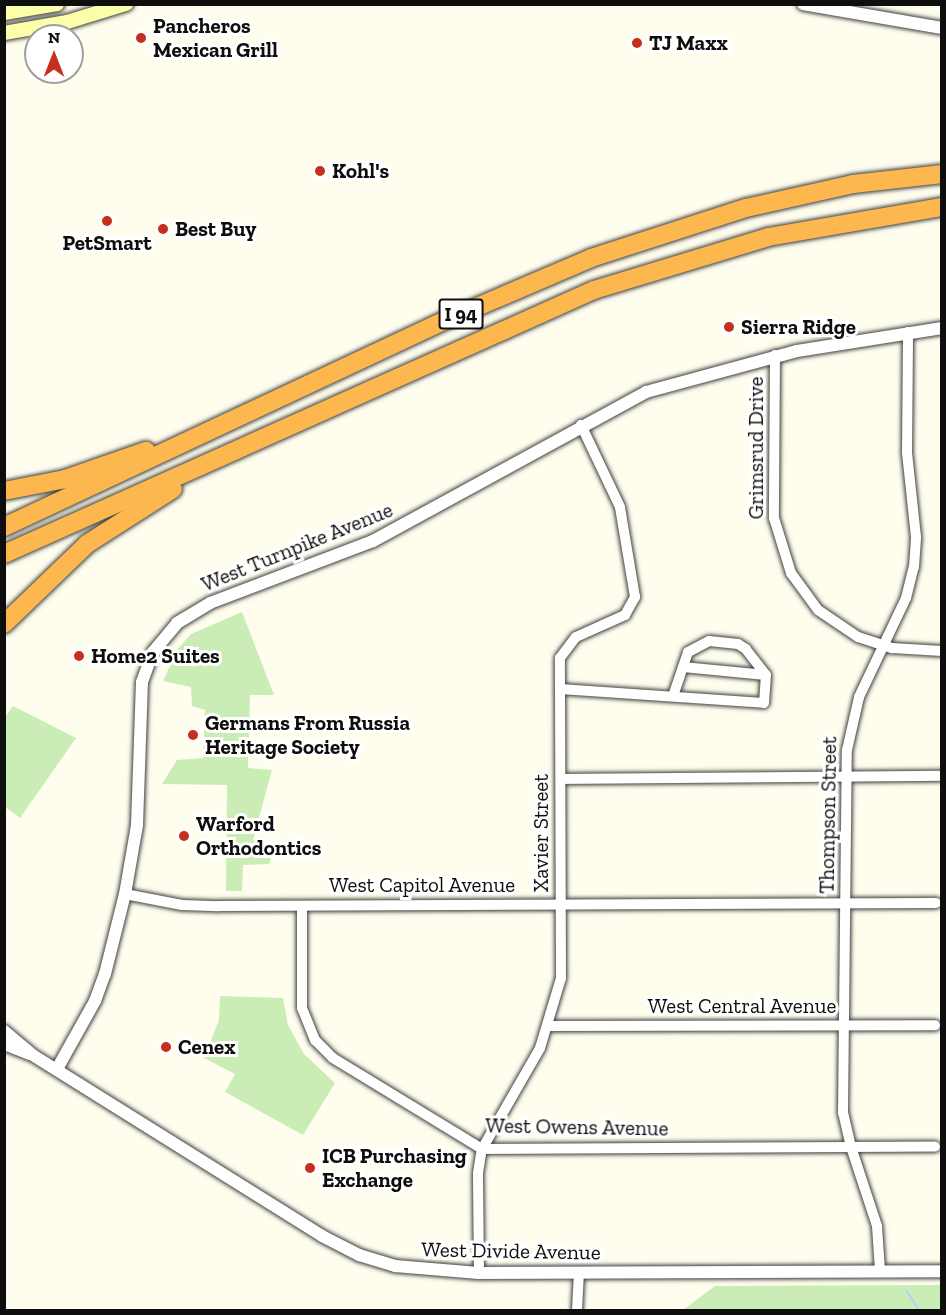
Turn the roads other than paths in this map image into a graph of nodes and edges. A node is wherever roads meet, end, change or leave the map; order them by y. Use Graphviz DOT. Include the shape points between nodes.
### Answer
graph roads {
  1 [pos="57,4"];
  2 [pos="126,4"];
  3 [pos="803,4"];
  4 [pos="4,13"];
  5 [pos="942,28"];
  6 [pos="4,33"];
  7 [pos="942,174"];
  8 [pos="942,207"];
  9 [pos="942,328"];
  10 [pos="495,331"];
  11 [pos="908,332"];
  12 [pos="775,356"];
  13 [pos="240,416"];
  14 [pos="581,425"];
  15 [pos="4,491"];
  16 [pos="4,527"];
  17 [pos="4,554"];
  18 [pos="4,624"];
  19 [pos="883,647"];
  20 [pos="942,651"];
  21 [pos="683,667"];
  22 [pos="766,675"];
  23 [pos="560,689"];
  24 [pos="673,696"];
  25 [pos="942,776"];
  26 [pos="847,777"];
  27 [pos="561,778"];
  28 [pos="125,894"];
  29 [pos="936,903"];
  30 [pos="561,904"];
  31 [pos="845,904"];
  32 [pos="302,906"];
  33 [pos="844,1025"];
  34 [pos="935,1025"];
  35 [pos="549,1026"];
  36 [pos="4,1031"];
  37 [pos="4,1044"];
  38 [pos="31,1054"];
  39 [pos="57,1069"];
  40 [pos="850,1147"];
  41 [pos="935,1147"];
  42 [pos="482,1149"];
  43 [pos="880,1271"];
  44 [pos="942,1271"];
  45 [pos="579,1272"];
  46 [pos="479,1273"];
  47 [pos="577,1311"];
  1 -- 4 [label="main road"];
  2 -- 6 [label="main road" via="67,22"];
  3 -- 5 [label="street"];
  7 -- 13 [label="highway, I 94" via="853,184 670,230 549,274"];
  8 -- 10 [label="highway, I 94" via="830,224 704,254 601,287"];
  9 -- 11 [label="street, West Turnpike Avenue"];
  10 -- 17 [label="highway, I 94"];
  10 -- 18 [label="highway" via="152,500 70,558"];
  11 -- 12 [label="street, West Turnpike Avenue"];
  11 -- 19 [label="street, Thompson Street" via="907,453 916,556 906,597"];
  12 -- 14 [label="street, West Turnpike Avenue" via="661,387"];
  12 -- 19 [label="street, Grimsrud Drive" via="774,507 782,554 796,583 818,610 847,631"];
  13 -- 15 [label="highway" via="65,479"];
  13 -- 16 [label="highway, I 94"];
  14 -- 23 [label="street, Xavier Street" via="620,507 636,592 625,615 567,644 560,658"];
  14 -- 28 [label="street, West Turnpike Avenue" via="384,535 210,603 167,632 153,652 141,682 139,808"];
  19 -- 20 [label="street, Grimsrud Drive"];
  19 -- 26 [label="street, Thompson Street" via="850,724"];
  21 -- 22 [label="street"];
  21 -- 22 [label="street" via="693,647 709,641 738,644"];
  21 -- 24 [label="street"];
  22 -- 24 [label="street" via="764,703"];
  23 -- 24 [label="street"];
  23 -- 27 [label="street, Xavier Street"];
  25 -- 26 [label="street"];
  26 -- 27 [label="street"];
  26 -- 31 [label="street, Thompson Street"];
  27 -- 30 [label="street, Xavier Street"];
  28 -- 32 [label="street, West Capitol Avenue" via="198,906"];
  28 -- 39 [label="street, West Turnpike Avenue" via="99,992"];
  29 -- 31 [label="street, West Capitol Avenue"];
  30 -- 31 [label="street, West Capitol Avenue"];
  30 -- 32 [label="street, West Capitol Avenue"];
  30 -- 35 [label="street, Xavier Street" via="561,978"];
  31 -- 33 [label="street, Thompson Street"];
  32 -- 42 [label="street, West Owens Avenue" via="302,1008 315,1040 333,1058"];
  33 -- 34 [label="street, West Central Avenue"];
  33 -- 35 [label="street, West Central Avenue"];
  33 -- 40 [label="street, Thompson Street" via="843,1113"];
  35 -- 42 [label="street, Xavier Street" via="536,1058"];
  36 -- 38 [label="street, West Divide Avenue"];
  37 -- 38 [label="street, West Divide Avenue"];
  38 -- 39 [label="street, West Divide Avenue"];
  39 -- 46 [label="street, West Divide Avenue" via="347,1250 408,1269"];
  40 -- 41 [label="street, West Owens Avenue"];
  40 -- 42 [label="street, West Owens Avenue"];
  40 -- 43 [label="street, Thompson Street" via="877,1226"];
  42 -- 46 [label="street, Xavier Street" via="478,1173"];
  43 -- 44 [label="street, West Divide Avenue"];
  43 -- 45 [label="street, West Divide Avenue"];
  45 -- 46 [label="street, West Divide Avenue"];
  45 -- 47 [label="street"];
}
